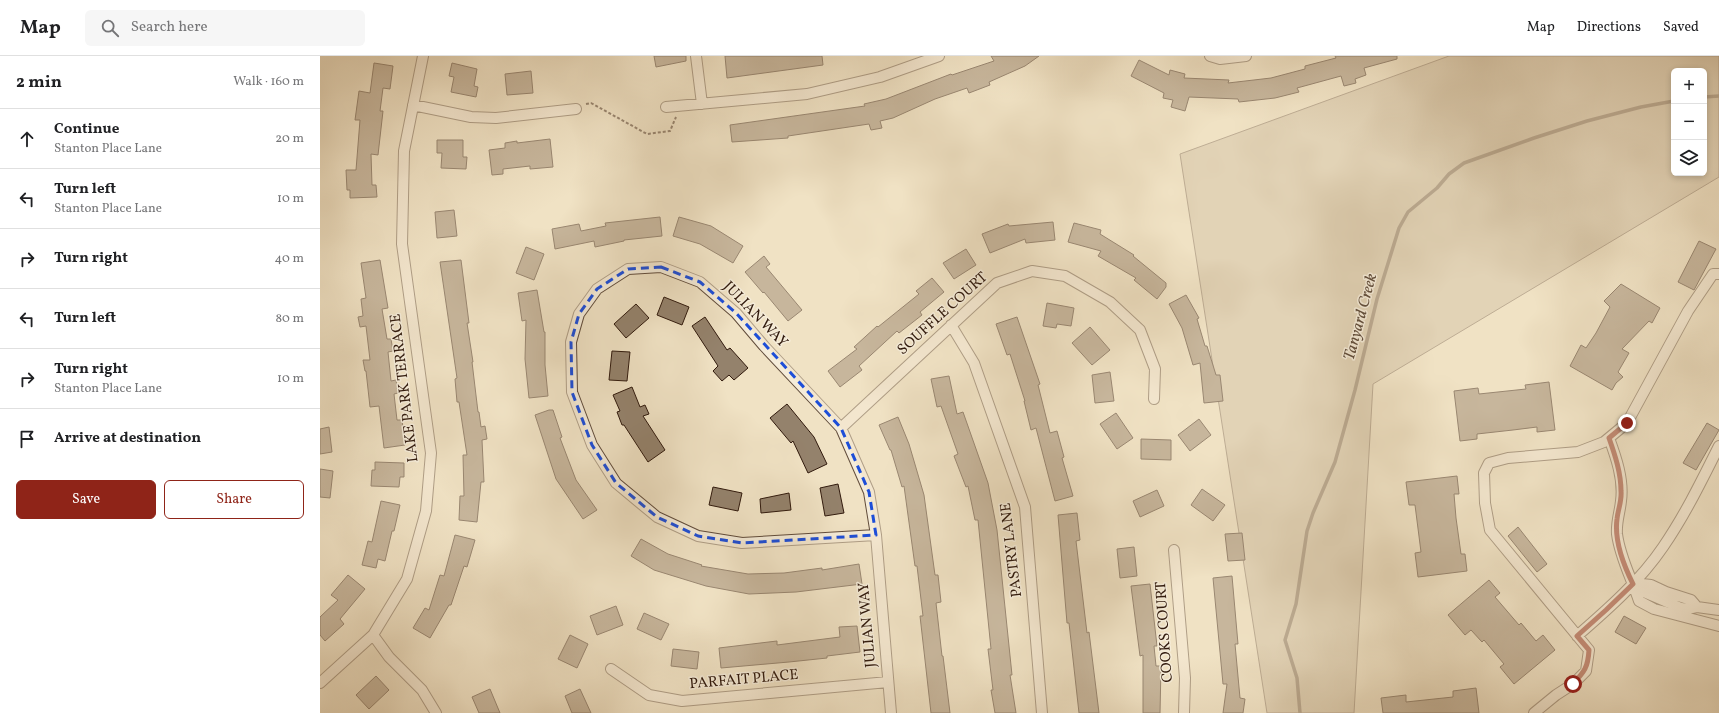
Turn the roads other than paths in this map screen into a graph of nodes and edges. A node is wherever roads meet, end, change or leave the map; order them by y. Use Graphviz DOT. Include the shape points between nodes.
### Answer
graph roads {
  1 [pos="422,56"];
  2 [pos="696,56"];
  3 [pos="939,56"];
  4 [pos="1210,56"];
  5 [pos="1246,56"];
  6 [pos="702,104"];
  7 [pos="413,106"];
  8 [pos="666,107"];
  9 [pos="576,109"];
  10 [pos="1719,274"];
  11 [pos="951,325"];
  12 [pos="1154,399"];
  13 [pos="841,428"];
  14 [pos="1609,438"];
  15 [pos="1719,446"];
  16 [pos="876,535"];
  17 [pos="1174,550"];
  18 [pos="1633,584"];
  19 [pos="1719,610"];
  20 [pos="1719,626"];
  21 [pos="373,634"];
  22 [pos="1577,636"];
  23 [pos="611,670"];
  24 [pos="888,682"];
  25 [pos="320,683"];
  26 [pos="436,713"];
  27 [pos="891,713"];
  28 [pos="1042,713"];
  29 [pos="1184,713"];
  30 [pos="1534,713"];
  1 -- 7 [label="street, LAKE PARK TERRACE"];
  2 -- 6 [label="street"];
  3 -- 6 [label="street" via="880,77 806,94"];
  4 -- 5 [label="street" via="1220,59"];
  6 -- 8 [label="street"];
  7 -- 9 [label="street" via="471,117 496,118"];
  7 -- 21 [label="street, LAKE PARK TERRACE" via="404,151 402,244 431,453 426,511 407,579"];
  10 -- 14 [label="street" via="1712,274 1688,311 1627,423"];
  11 -- 12 [label="street, SOUFFLE COURT" via="997,283 1032,271 1065,276 1110,302 1140,330 1155,369"];
  11 -- 13 [label="street, SOUFFLE COURT"];
  11 -- 28 [label="street, PASTRY LANE" via="974,363 1025,507"];
  13 -- 16 [label="street, JULIAN WAY" via="869,492"];
  13 -- 16 [label="street, JULIAN WAY" via="736,313 700,282 661,267 628,269 597,289 579,314 571,342 572,392 592,445 616,483 657,517 698,536 742,543"];
  14 -- 18 [label="street" via="1621,483 1617,520 1620,553"];
  14 -- 22 [label="street" via="1578,452 1508,458 1489,463 1484,473 1485,503 1490,530"];
  15 -- 18 [label="street" via="1663,548"];
  16 -- 24 [label="street, JULIAN WAY"];
  17 -- 29 [label="street, COOKS COURT" via="1185,678"];
  18 -- 19 [label="street" via="1652,596 1681,608"];
  18 -- 20 [label="street" via="1639,601 1648,606 1676,616"];
  18 -- 22 [label="street"];
  21 -- 25 [label="street, LAKE PARK TERRACE"];
  21 -- 26 [label="street" via="389,657 422,690"];
  22 -- 30 [label="street" via="1589,650 1586,671"];
  23 -- 24 [label="street, PARFAIT PLACE" via="649,695 682,702"];
  24 -- 27 [label="street, JULIAN WAY"];
}
